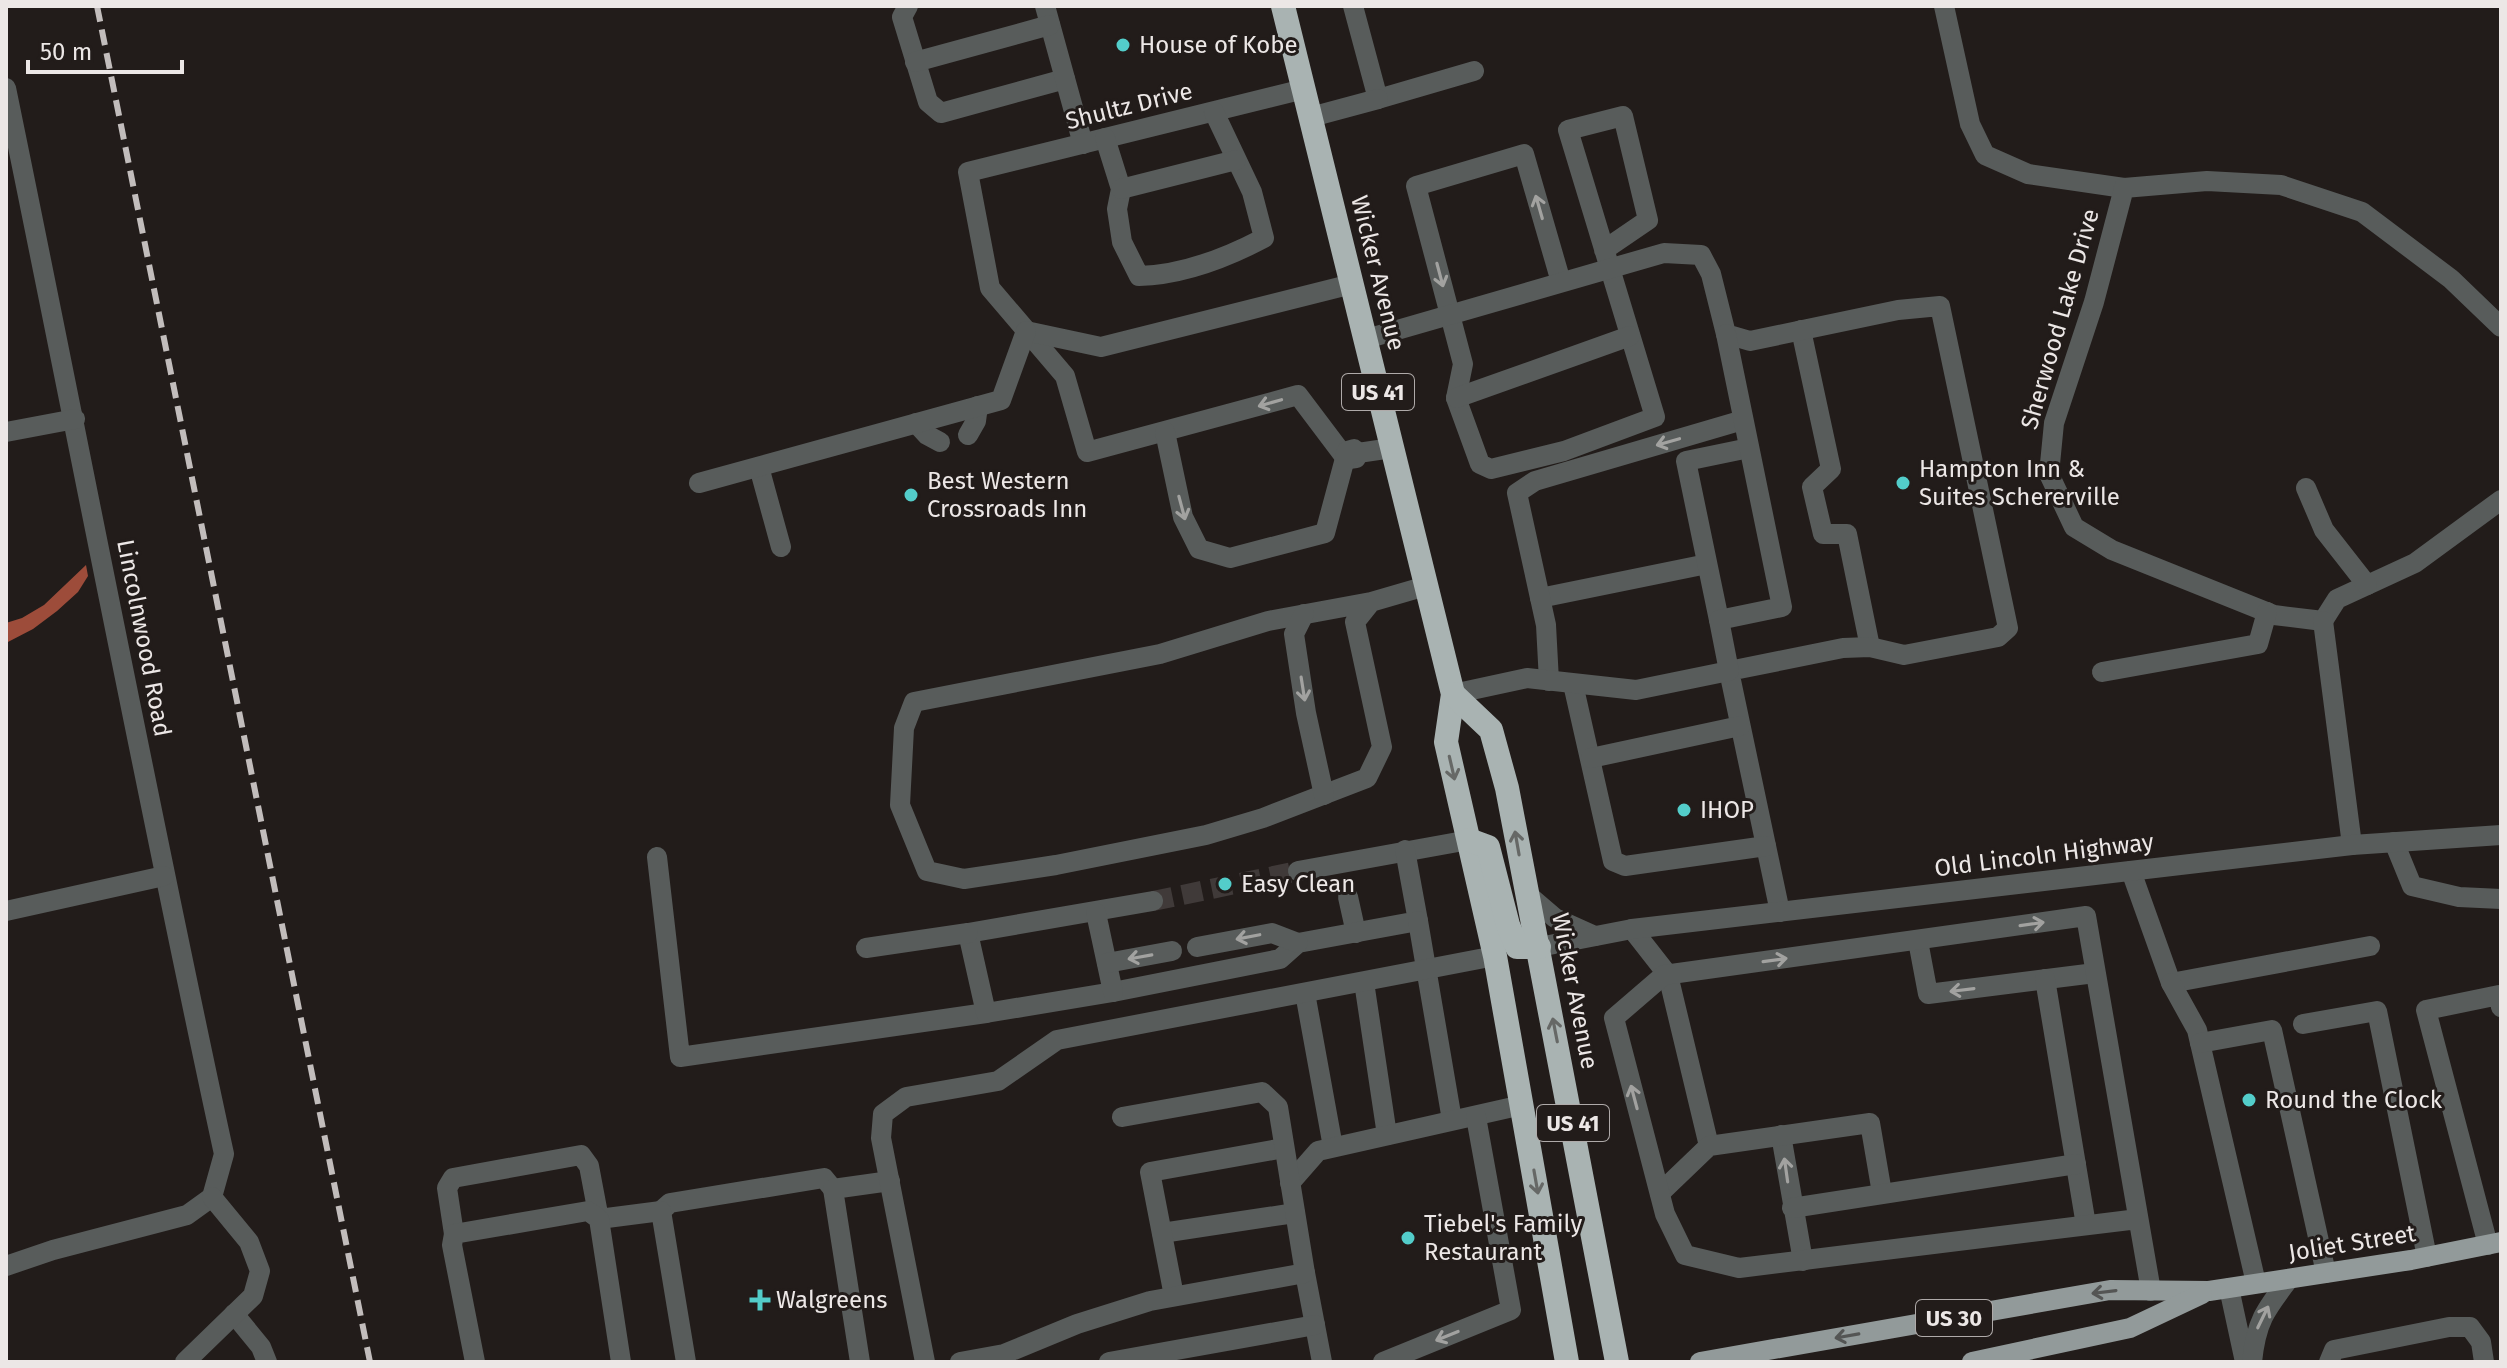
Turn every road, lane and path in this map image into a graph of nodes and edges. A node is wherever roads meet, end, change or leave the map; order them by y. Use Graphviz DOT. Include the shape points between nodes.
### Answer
graph roads {
  1 [pos="908,6"];
  2 [pos="1283,6"];
  3 [pos="1353,6"];
  4 [pos="1944,6"];
  5 [pos="1048,16"];
  6 [pos="915,62"];
  7 [pos="1474,71"];
  8 [pos="1065,79"];
  9 [pos="6,88"];
  10 [pos="1304,89"];
  11 [pos="1378,99"];
  12 [pos="1214,112"];
  13 [pos="1311,117"];
  14 [pos="1105,138"];
  15 [pos="1083,144"];
  16 [pos="1236,160"];
  17 [pos="2124,188"];
  18 [pos="1121,189"];
  19 [pos="1607,259"];
  20 [pos="1561,282"];
  21 [pos="1352,284"];
  22 [pos="1450,314"];
  23 [pos="2501,327"];
  24 [pos="1801,330"];
  25 [pos="1026,331"];
  26 [pos="1726,334"];
  27 [pos="1630,336"];
  28 [pos="1366,339"];
  29 [pos="1456,398"];
  30 [pos="978,406"];
  31 [pos="75,419"];
  32 [pos="1743,420"];
  33 [pos="916,423"];
  34 [pos="6,432"];
  35 [pos="1165,432"];
  36 [pos="968,435"];
  37 [pos="940,442"];
  38 [pos="1392,448"];
  39 [pos="1749,448"];
  40 [pos="1351,454"];
  41 [pos="759,467"];
  42 [pos="699,483"];
  43 [pos="2306,488"];
  44 [pos="2501,500"];
  45 [pos="781,547"];
  46 [pos="1707,564"];
  47 [pos="2367,585"];
  48 [pos="1426,586"];
  49 [pos="1540,598"];
  50 [pos="1371,602"];
  51 [pos="2267,612"];
  52 [pos="1304,614"];
  53 [pos="1719,620"];
  54 [pos="2323,621"];
  55 [pos="1870,647"];
  56 [pos="1729,671"];
  57 [pos="2102,672"];
  58 [pos="1549,681"];
  59 [pos="1573,684"];
  60 [pos="1453,694"];
  61 [pos="1740,726"];
  62 [pos="1591,758"];
  63 [pos="1324,795"];
  64 [pos="2501,835"];
  65 [pos="1469,840"];
  66 [pos="2394,842"];
  67 [pos="2352,845"];
  68 [pos="1766,846"];
  69 [pos="1405,850"];
  70 [pos="657,857"];
  71 [pos="1342,863"];
  72 [pos="1298,871"];
  73 [pos="2131,871"];
  74 [pos="164,876"];
  75 [pos="1527,894"];
  76 [pos="2501,899"];
  77 [pos="1153,901"];
  78 [pos="6,911"];
  79 [pos="1780,912"];
  80 [pos="1096,913"];
  81 [pos="1418,921"];
  82 [pos="1632,929"];
  83 [pos="968,933"];
  84 [pos="1356,933"];
  85 [pos="1595,936"];
  86 [pos="1918,941"];
  87 [pos="1298,943"];
  88 [pos="2370,946"];
  89 [pos="1197,947"];
  90 [pos="1539,947"];
  91 [pos="866,948"];
  92 [pos="1172,951"];
  93 [pos="1495,956"];
  94 [pos="1107,963"];
  95 [pos="1427,969"];
  96 [pos="2095,973"];
  97 [pos="1668,975"];
  98 [pos="2045,979"];
  99 [pos="1364,982"];
  100 [pos="2171,983"];
  101 [pos="1113,992"];
  102 [pos="1305,993"];
  103 [pos="2501,1007"];
  104 [pos="986,1013"];
  105 [pos="2303,1024"];
  106 [pos="2200,1043"];
  107 [pos="1522,1105"];
  108 [pos="1122,1117"];
  109 [pos="1476,1117"];
  110 [pos="1452,1120"];
  111 [pos="1387,1135"];
  112 [pos="1781,1135"];
  113 [pos="1709,1146"];
  114 [pos="1333,1147"];
  115 [pos="1284,1148"];
  116 [pos="2076,1164"];
  117 [pos="890,1181"];
  118 [pos="1290,1183"];
  119 [pos="833,1189"];
  120 [pos="1660,1193"];
  121 [pos="1882,1193"];
  122 [pos="212,1197"];
  123 [pos="1792,1208"];
  124 [pos="661,1211"];
  125 [pos="1295,1213"];
  126 [pos="599,1219"];
  127 [pos="2138,1219"];
  128 [pos="2086,1225"];
  129 [pos="1162,1233"];
  130 [pos="454,1234"];
  131 [pos="2495,1244"];
  132 [pos="2427,1257"];
  133 [pos="1803,1261"];
  134 [pos="6,1266"];
  135 [pos="1305,1273"];
  136 [pos="2326,1273"];
  137 [pos="2289,1279"];
  138 [pos="2256,1283"];
  139 [pos="2219,1289"];
  140 [pos="2151,1291"];
  141 [pos="1174,1296"];
  142 [pos="234,1314"];
  143 [pos="1315,1325"];
  144 [pos="185,1362"];
  145 [pos="267,1362"];
  146 [pos="475,1362"];
  147 [pos="621,1362"];
  148 [pos="686,1362"];
  149 [pos="860,1362"];
  150 [pos="925,1362"];
  151 [pos="960,1362"];
  152 [pos="1109,1362"];
  153 [pos="1322,1362"];
  154 [pos="1383,1362"];
  155 [pos="1567,1362"];
  156 [pos="1617,1362"];
  157 [pos="1700,1362"];
  158 [pos="1972,1362"];
  159 [pos="2245,1362"];
  160 [pos="2252,1362"];
  161 [pos="2329,1362"];
  162 [pos="2484,1362"];
  1 -- 6 [label="street" via="902,17"];
  2 -- 10 [label="highway, Wicker Avenue / US 41"];
  3 -- 11 [label="street"];
  4 -- 17 [label="street, Sherwood Lake Drive" via="1970,124 1985,155 2028,174"];
  5 -- 6 [label="street"];
  5 -- 8 [label="street"];
  6 -- 8 [label="street" via="928,102 941,113"];
  7 -- 11 [label="street"];
  8 -- 15 [label="street"];
  9 -- 31 [label="street, Lincolnwood Road"];
  10 -- 12 [label="street, Shultz Drive"];
  10 -- 13 [label="highway, Wicker Avenue / US 41"];
  11 -- 13 [label="street"];
  12 -- 14 [label="street, Shultz Drive"];
  12 -- 16 [label="street"];
  13 -- 21 [label="highway, Wicker Avenue / US 41"];
  14 -- 15 [label="street, Shultz Drive"];
  14 -- 18 [label="street"];
  15 -- 25 [label="street, Shultz Drive" via="968,172 990,288"];
  16 -- 18 [label="street"];
  16 -- 18 [label="street" via="1252,192 1264,238 1231,256 1160,275 1139,276 1122,242 1117,209"];
  17 -- 23 [label="street, Sherwood Lake Drive" via="2207,181 2281,185 2362,212 2451,279"];
  17 -- 51 [label="street, Sherwood Lake Drive" via="2054,423 2049,474 2074,527 2112,550"];
  19 -- 19 [label="street" via="1568,130 1623,116 1648,220"];
  19 -- 20 [label="street"];
  19 -- 26 [label="street" via="1701,255"];
  19 -- 27 [label="street"];
  20 -- 22 [label="street"];
  20 -- 22 [label="street, one-way" via="1524,154 1416,186"];
  21 -- 25 [label="street" via="1101,347"];
  21 -- 28 [label="highway, Wicker Avenue / US 41"];
  22 -- 28 [label="street"];
  22 -- 29 [label="street" via="1463,364"];
  24 -- 26 [label="street" via="1750,341"];
  24 -- 55 [label="street" via="1831,469 1812,487 1823,534 1847,534"];
  24 -- 55 [label="street" via="1940,306 2008,628 1998,637 1904,655"];
  25 -- 30 [label="street" via="1001,400"];
  25 -- 35 [label="street" via="1065,376 1087,452"];
  26 -- 32 [label="street"];
  27 -- 29 [label="street"];
  27 -- 29 [label="street" via="1655,417 1610,435 1491,469 1480,464"];
  28 -- 38 [label="highway, Wicker Avenue / US 41"];
  30 -- 33 [label="street"];
  30 -- 36 [label="street"];
  31 -- 34 [label="street"];
  31 -- 74 [label="street, Lincolnwood Road"];
  32 -- 39 [label="street"];
  32 -- 49 [label="street, one-way" via="1535,481 1517,493"];
  33 -- 37 [label="street"];
  33 -- 41 [label="street"];
  40 -- 35 [label="street, one-way" via="1298,395"];
  35 -- 40 [label="street, one-way" via="1183,517 1199,549 1230,558 1325,533"];
  38 -- 40 [label="street"];
  38 -- 48 [label="highway, Wicker Avenue / US 41"];
  39 -- 46 [label="street" via="1686,461"];
  39 -- 53 [label="street" via="1782,607"];
  41 -- 42 [label="street"];
  41 -- 45 [label="street"];
  43 -- 47 [label="street" via="2324,530"];
  44 -- 47 [label="street" via="2415,563"];
  46 -- 49 [label="street"];
  46 -- 53 [label="street"];
  47 -- 54 [label="street" via="2337,599"];
  48 -- 50 [label="street"];
  48 -- 60 [label="highway, Wicker Avenue / US 41"];
  49 -- 58 [label="street"];
  50 -- 52 [label="street"];
  50 -- 63 [label="street" via="1355,622 1382,747 1367,778"];
  51 -- 54 [label="street, Sherwood Lake Drive"];
  51 -- 57 [label="street" via="2258,644"];
  52 -- 63 [label="street, one-way" via="1294,634"];
  52 -- 63 [label="street" via="1160,654 914,702 904,728 900,805 927,871 964,879 1206,835"];
  53 -- 56 [label="street"];
  54 -- 67 [label="street"];
  55 -- 56 [label="street"];
  56 -- 59 [label="street" via="1636,690"];
  56 -- 61 [label="street"];
  58 -- 59 [label="street"];
  58 -- 60 [label="street" via="1527,678"];
  59 -- 62 [label="street"];
  60 -- 65 [label="highway, Wicker Avenue / US 41, one-way" via="1446,742"];
  75 -- 60 [label="highway, Wicker Avenue / US 41, one-way" via="1491,730"];
  61 -- 62 [label="street"];
  61 -- 68 [label="street"];
  62 -- 68 [label="street" via="1613,861 1625,866"];
  64 -- 66 [label="street, Old Lincoln Highway"];
  65 -- 69 [label="street"];
  65 -- 90 [label="highway" via="1488,847 1517,947"];
  65 -- 93 [label="highway, Wicker Avenue / US 41"];
  66 -- 67 [label="street, Old Lincoln Highway"];
  66 -- 76 [label="street" via="2412,886 2459,897"];
  67 -- 73 [label="street, Old Lincoln Highway"];
  68 -- 79 [label="street"];
  69 -- 71 [label="street"];
  69 -- 81 [label="street"];
  70 -- 104 [label="street" via="680,1057"];
  71 -- 72 [label="street"];
  71 -- 84 [label="street"];
  73 -- 79 [label="street, Old Lincoln Highway"];
  73 -- 100 [label="street"];
  74 -- 78 [label="street"];
  74 -- 122 [label="street, Lincolnwood Road" via="224,1154"];
  75 -- 85 [label="street" via="1555,918"];
  75 -- 90 [label="highway, Wicker Avenue / US 41"];
  77 -- 80 [label="street"];
  79 -- 82 [label="street, Old Lincoln Highway"];
  80 -- 83 [label="street"];
  80 -- 94 [label="street"];
  81 -- 84 [label="street"];
  81 -- 95 [label="street"];
  82 -- 85 [label="street, Old Lincoln Highway"];
  82 -- 97 [label="street"];
  83 -- 91 [label="street"];
  83 -- 104 [label="street"];
  84 -- 87 [label="street"];
  85 -- 90 [label="street, Old Lincoln Highway"];
  86 -- 96 [label="street, one-way" via="2086,916"];
  97 -- 86 [label="street, one-way"];
  98 -- 86 [label="street, one-way" via="1928,994"];
  87 -- 89 [label="street, one-way" via="1272,933"];
  87 -- 101 [label="street" via="1280,959"];
  88 -- 100 [label="street"];
  156 -- 90 [label="highway, Wicker Avenue / US 41, one-way"];
  92 -- 94 [label="street, one-way"];
  93 -- 95 [label="street"];
  93 -- 107 [label="highway, Wicker Avenue / US 41"];
  94 -- 101 [label="street"];
  95 -- 99 [label="street"];
  95 -- 110 [label="street"];
  96 -- 98 [label="street"];
  96 -- 127 [label="street"];
  97 -- 113 [label="street"];
  120 -- 97 [label="street, one-way" via="1614,1018"];
  98 -- 116 [label="street"];
  99 -- 102 [label="street"];
  99 -- 111 [label="street"];
  100 -- 106 [label="street"];
  101 -- 104 [label="street"];
  102 -- 114 [label="street"];
  102 -- 117 [label="street" via="1057,1040 998,1081 906,1097 883,1114 881,1138"];
  103 -- 131 [label="street" via="2499,995 2426,1010"];
  105 -- 132 [label="street" via="2377,1011"];
  106 -- 136 [label="street" via="2272,1030"];
  106 -- 138 [label="street"];
  107 -- 109 [label="street"];
  107 -- 155 [label="highway, Wicker Avenue / US 41, one-way"];
  108 -- 115 [label="street" via="1262,1092 1278,1107"];
  109 -- 110 [label="street"];
  109 -- 154 [label="street, one-way" via="1511,1310"];
  110 -- 111 [label="street"];
  111 -- 114 [label="street"];
  112 -- 113 [label="street"];
  112 -- 121 [label="street" via="1870,1123"];
  123 -- 112 [label="street, one-way"];
  113 -- 120 [label="street"];
  114 -- 118 [label="street" via="1318,1151"];
  115 -- 118 [label="street"];
  115 -- 129 [label="street" via="1150,1172"];
  116 -- 121 [label="street"];
  116 -- 128 [label="street"];
  117 -- 119 [label="street"];
  117 -- 150 [label="street"];
  118 -- 125 [label="street"];
  119 -- 124 [label="street" via="824,1178 670,1203"];
  119 -- 149 [label="street"];
  120 -- 133 [label="street" via="1685,1255 1739,1268"];
  121 -- 123 [label="street"];
  122 -- 134 [label="street" via="187,1215"];
  122 -- 142 [label="street" via="249,1242 260,1271 253,1296"];
  123 -- 133 [label="street"];
  124 -- 126 [label="street"];
  124 -- 148 [label="street"];
  125 -- 129 [label="street"];
  125 -- 135 [label="street"];
  126 -- 130 [label="street" via="588,1211"];
  126 -- 130 [label="street" via="589,1166 581,1155 453,1178 447,1188"];
  126 -- 147 [label="street"];
  127 -- 128 [label="street"];
  127 -- 140 [label="street"];
  128 -- 133 [label="street"];
  129 -- 141 [label="street"];
  130 -- 146 [label="street"];
  131 -- 132 [label="main road, Joliet Street / US 30"];
  132 -- 136 [label="main road, Joliet Street / US 30"];
  135 -- 141 [label="street"];
  135 -- 143 [label="street"];
  136 -- 137 [label="main road, Joliet Street / US 30"];
  137 -- 138 [label="main road, Joliet Street / US 30"];
  160 -- 137 [label="street, one-way" via="2255,1334 2266,1308"];
  138 -- 139 [label="main road, Joliet Street / US 30"];
  139 -- 140 [label="main road, US 30"];
  139 -- 158 [label="main road, US 30" via="2130,1328"];
  139 -- 159 [label="street"];
  140 -- 157 [label="main road, US 30, one-way" via="2110,1290"];
  141 -- 151 [label="street" via="1077,1324 1004,1354"];
  142 -- 144 [label="street"];
  142 -- 145 [label="street"];
  143 -- 152 [label="street"];
  143 -- 153 [label="street"];
  161 -- 162 [label="street" via="2334,1350 2470,1327 2481,1342"];
}
